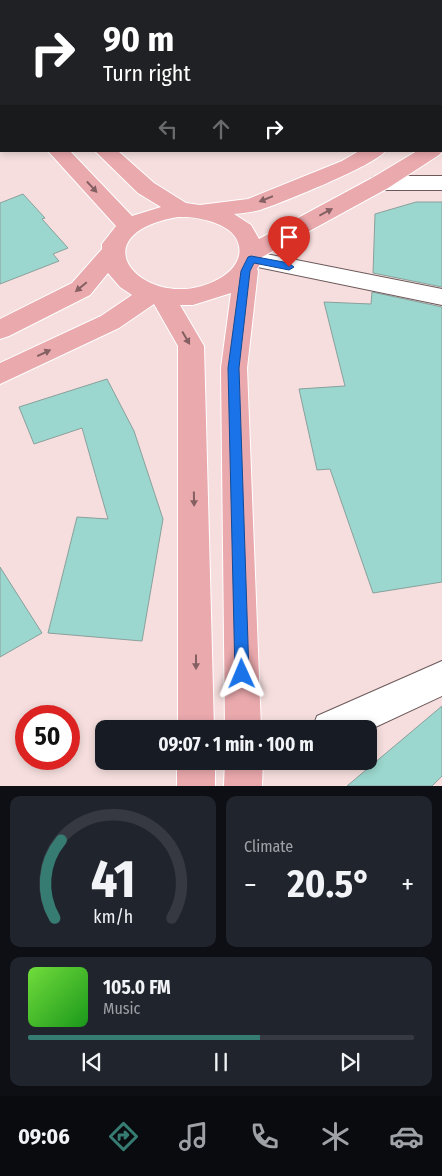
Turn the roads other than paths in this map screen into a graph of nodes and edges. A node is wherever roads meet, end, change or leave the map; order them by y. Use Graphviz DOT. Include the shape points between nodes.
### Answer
graph roads {
  1 [pos="59,152"];
  2 [pos="106,152"];
  3 [pos="373,152"];
  4 [pos="430,152"];
  5 [pos="380,183"];
  6 [pos="442,183"];
  7 [pos="191,211"];
  8 [pos="129,227"];
  9 [pos="113,251"];
  10 [pos="250,260"];
  11 [pos="158,294"];
  12 [pos="442,297"];
  13 [pos="0,330"];
  14 [pos="0,374"];
  15 [pos="442,678"];
  16 [pos="196,720"];
  17 [pos="243,720"];
  18 [pos="350,720"];
  19 [pos="196,770"];
  20 [pos="196,786"];
  1 -- 8 [label="main road, one-way"];
  2 -- 7 [label="main road" via="146,188"];
  3 -- 7 [label="main road, one-way" via="252,205"];
  4 -- 5 [label="main road"];
  5 -- 6 [label="street"];
  10 -- 5 [label="main road, one-way"];
  7 -- 8 [label="main road" via="152,215"];
  7 -- 10 [label="main road" via="217,215 242,230 249,240"];
  8 -- 9 [label="main road" via="118,238"];
  9 -- 11 [label="main road" via="113,260 122,276 141,289"];
  9 -- 13 [label="main road, one-way" via="81,289"];
  10 -- 11 [label="main road" via="231,284 211,292 187,297"];
  10 -- 12 [label="street"];
  10 -- 17 [label="main road" via="234,368"];
  14 -- 11 [label="main road, one-way" via="110,322"];
  11 -- 16 [label="main road, one-way" via="191,346"];
  15 -- 18 [label="street"];
  19 -- 20 [label="main road"];
}
